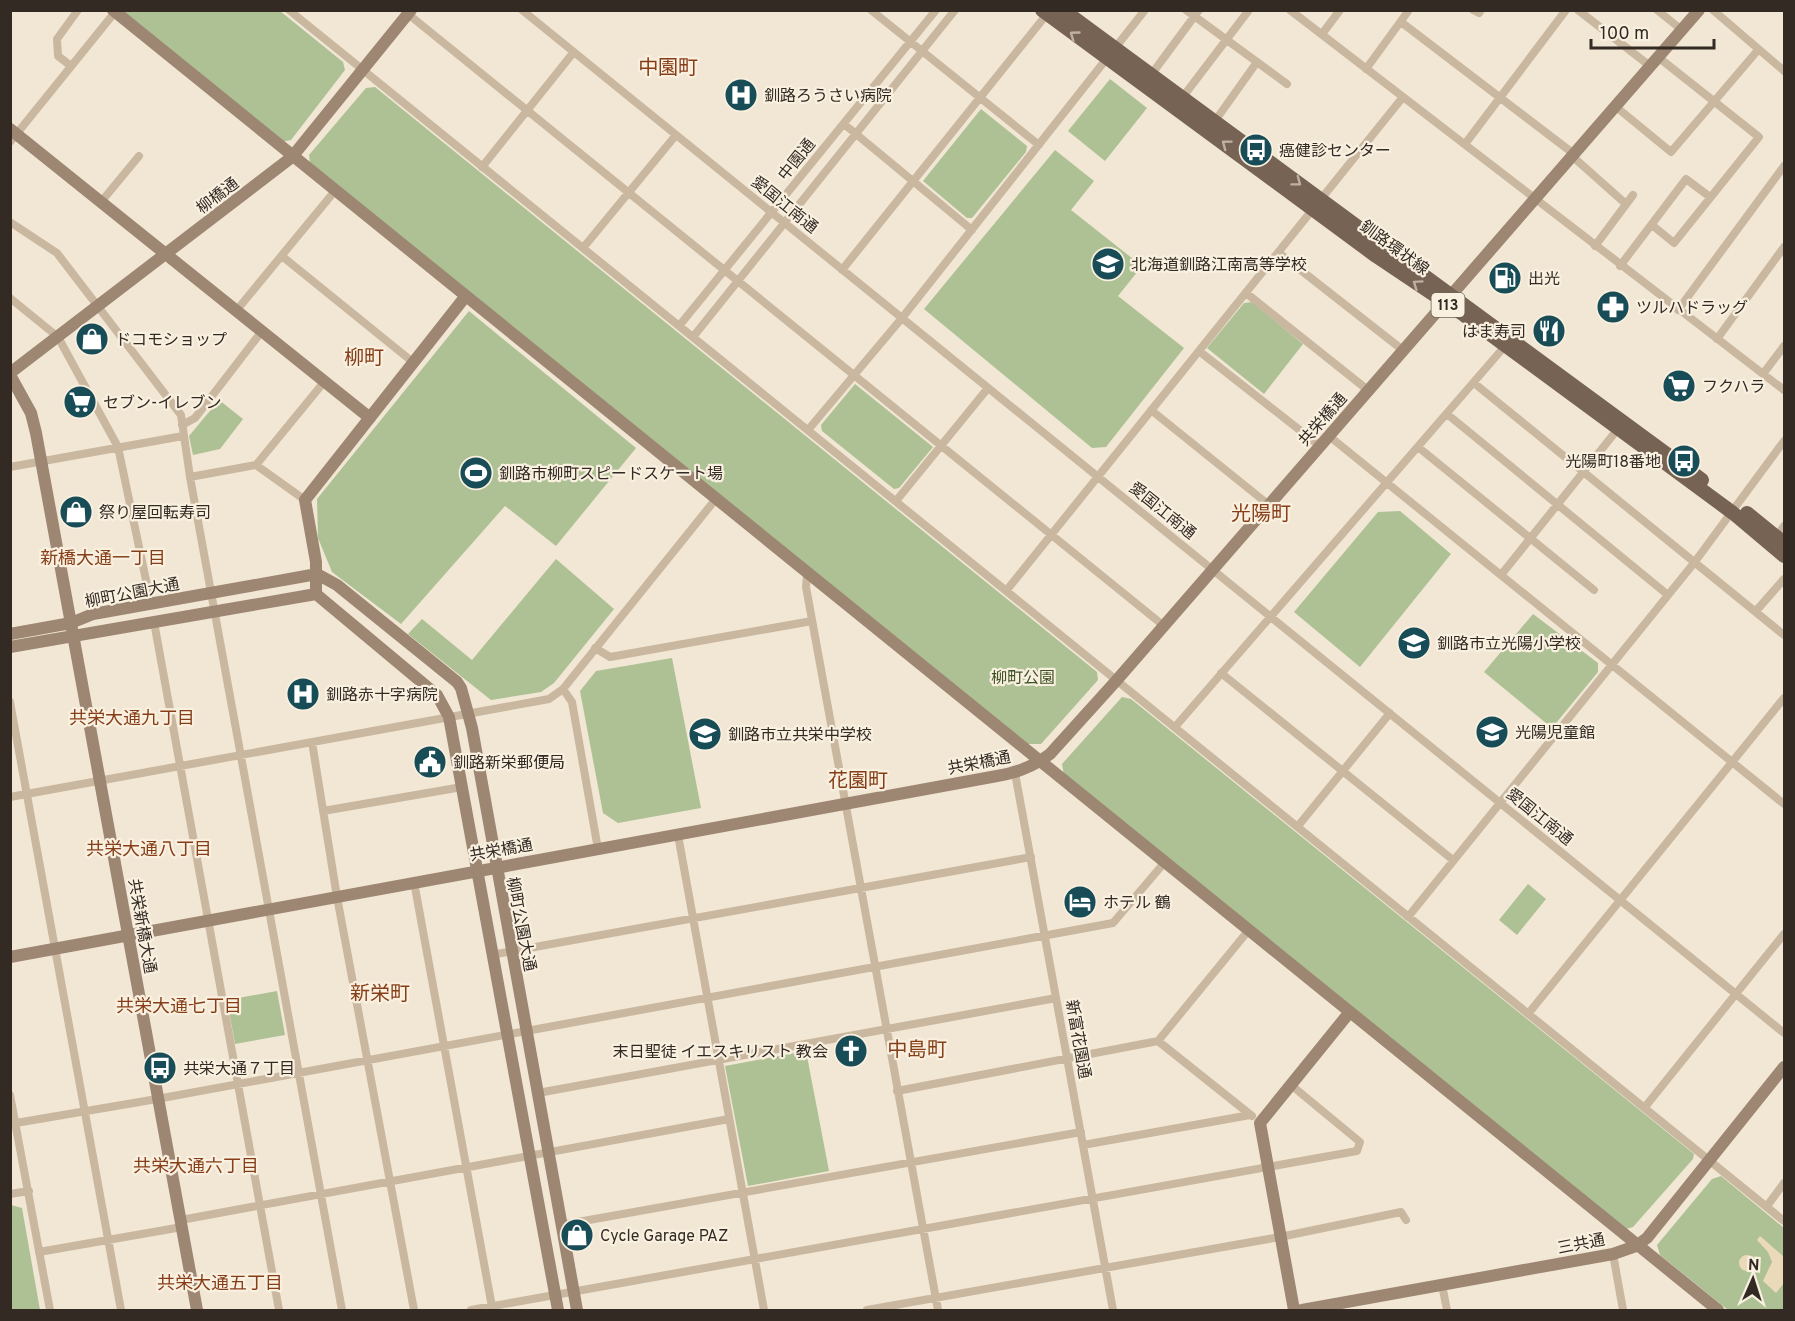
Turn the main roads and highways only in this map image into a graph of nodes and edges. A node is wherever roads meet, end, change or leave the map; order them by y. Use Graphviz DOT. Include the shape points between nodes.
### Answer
graph roads {
  1 [pos="1063,10"];
  2 [pos="1044,12"];
  3 [pos="1111,54"];
  4 [pos="1317,204"];
  5 [pos="1448,299"];
  6 [pos="1621,425"];
  7 [pos="1736,509"];
  8 [pos="1782,535"];
  9 [pos="1785,556"];
  1 -- 3 [label="main road, 釧路環状線 / 113"];
  3 -- 2 [label="main road, 釧路環状線 / 113, one-way"];
  4 -- 3 [label="main road, 釧路環状線 / 113, one-way"];
  3 -- 4 [label="main road, 釧路環状線 / 113, one-way" via="1151,75 1215,121"];
  4 -- 5 [label="main road, 釧路環状線 / 113"];
  5 -- 6 [label="main road, 釧路環状線 / 113"];
  5 -- 6 [label="main road, 釧路環状線 / 113" via="1505,346"];
  6 -- 7 [label="main road, 釧路環状線 / 113"];
  7 -- 8 [label="main road, 釧路環状線 / 113"];
  7 -- 9 [label="main road, 釧路環状線 / 113"];
}
